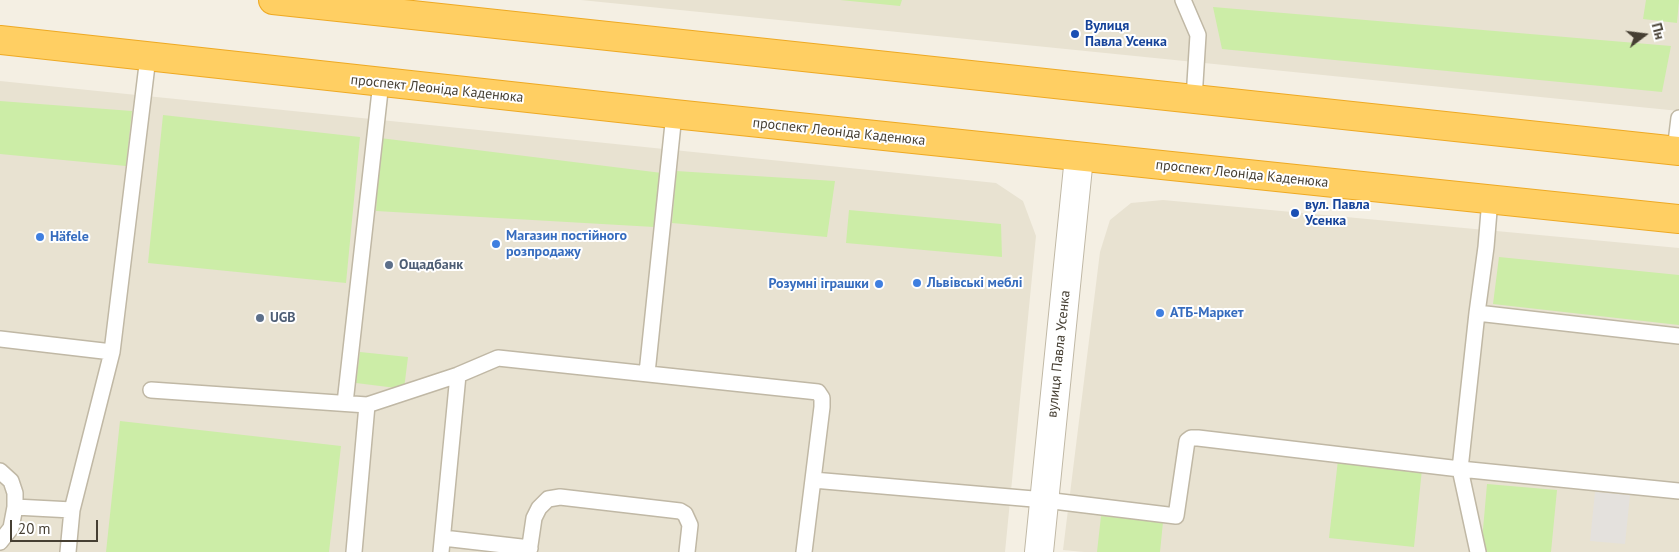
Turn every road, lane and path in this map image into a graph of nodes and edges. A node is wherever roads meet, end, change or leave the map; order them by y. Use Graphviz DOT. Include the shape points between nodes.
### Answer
graph roads {
  1 [pos="273,0"];
  2 [pos="1183,0"];
  3 [pos="359,5"];
  4 [pos="0,40"];
  5 [pos="148,57"];
  6 [pos="381,82"];
  7 [pos="1194,99"];
  8 [pos="674,114"];
  9 [pos="1679,118"];
  10 [pos="1677,151"];
  11 [pos="1078,157"];
  12 [pos="1490,199"];
  13 [pos="1679,219"];
  14 [pos="1477,313"];
  15 [pos="1679,336"];
  16 [pos="0,339"];
  17 [pos="112,352"];
  18 [pos="647,373"];
  19 [pos="458,375"];
  20 [pos="151,390"];
  21 [pos="346,403"];
  22 [pos="367,405"];
  23 [pos="1460,469"];
  24 [pos="0,472"];
  25 [pos="813,480"];
  26 [pos="1679,491"];
  27 [pos="1045,500"];
  28 [pos="15,507"];
  29 [pos="72,510"];
  30 [pos="0,542"];
  31 [pos="442,545"];
  32 [pos="529,550"];
  33 [pos="68,552"];
  34 [pos="354,552"];
  35 [pos="687,552"];
  36 [pos="804,552"];
  37 [pos="1039,552"];
  38 [pos="1478,552"];
  1 -- 3 [label="highway"];
  2 -- 7 [label="lane" via="1198,35"];
  3 -- 7 [label="highway"];
  4 -- 5 [label="highway, проспект Леоніда Каденюка"];
  5 -- 6 [label="highway, проспект Леоніда Каденюка"];
  5 -- 17 [label="lane"];
  6 -- 8 [label="highway, проспект Леоніда Каденюка"];
  6 -- 21 [label="lane"];
  7 -- 10 [label="highway"];
  8 -- 11 [label="highway, проспект Леоніда Каденюка"];
  8 -- 18 [label="lane"];
  9 -- 10 [label="lane"];
  11 -- 12 [label="highway, проспект Леоніда Каденюка"];
  11 -- 27 [label="street, вулиця Павла Усенка"];
  12 -- 13 [label="highway, проспект Леоніда Каденюка"];
  12 -- 14 [label="lane"];
  14 -- 15 [label="lane"];
  14 -- 23 [label="lane"];
  16 -- 17 [label="lane"];
  17 -- 29 [label="lane"];
  18 -- 19 [label="lane" via="498,358"];
  18 -- 25 [label="lane" via="818,392 822,407"];
  19 -- 22 [label="lane"];
  19 -- 31 [label="lane"];
  20 -- 21 [label="lane"];
  21 -- 22 [label="lane"];
  22 -- 34 [label="lane"];
  23 -- 26 [label="lane"];
  23 -- 27 [label="lane" via="1191,438 1187,441 1176,516"];
  23 -- 38 [label="lane"];
  24 -- 28 [label="lane" via="11,481"];
  25 -- 27 [label="lane"];
  25 -- 36 [label="lane"];
  27 -- 37 [label="street, вулиця Павла Усенка"];
  28 -- 29 [label="lane"];
  28 -- 30 [label="lane" via="11,528"];
  29 -- 33 [label="lane"];
  31 -- 32 [label="lane"];
  32 -- 35 [label="lane" via="534,518 539,508 548,499 560,497 680,511 690,525"];
}
